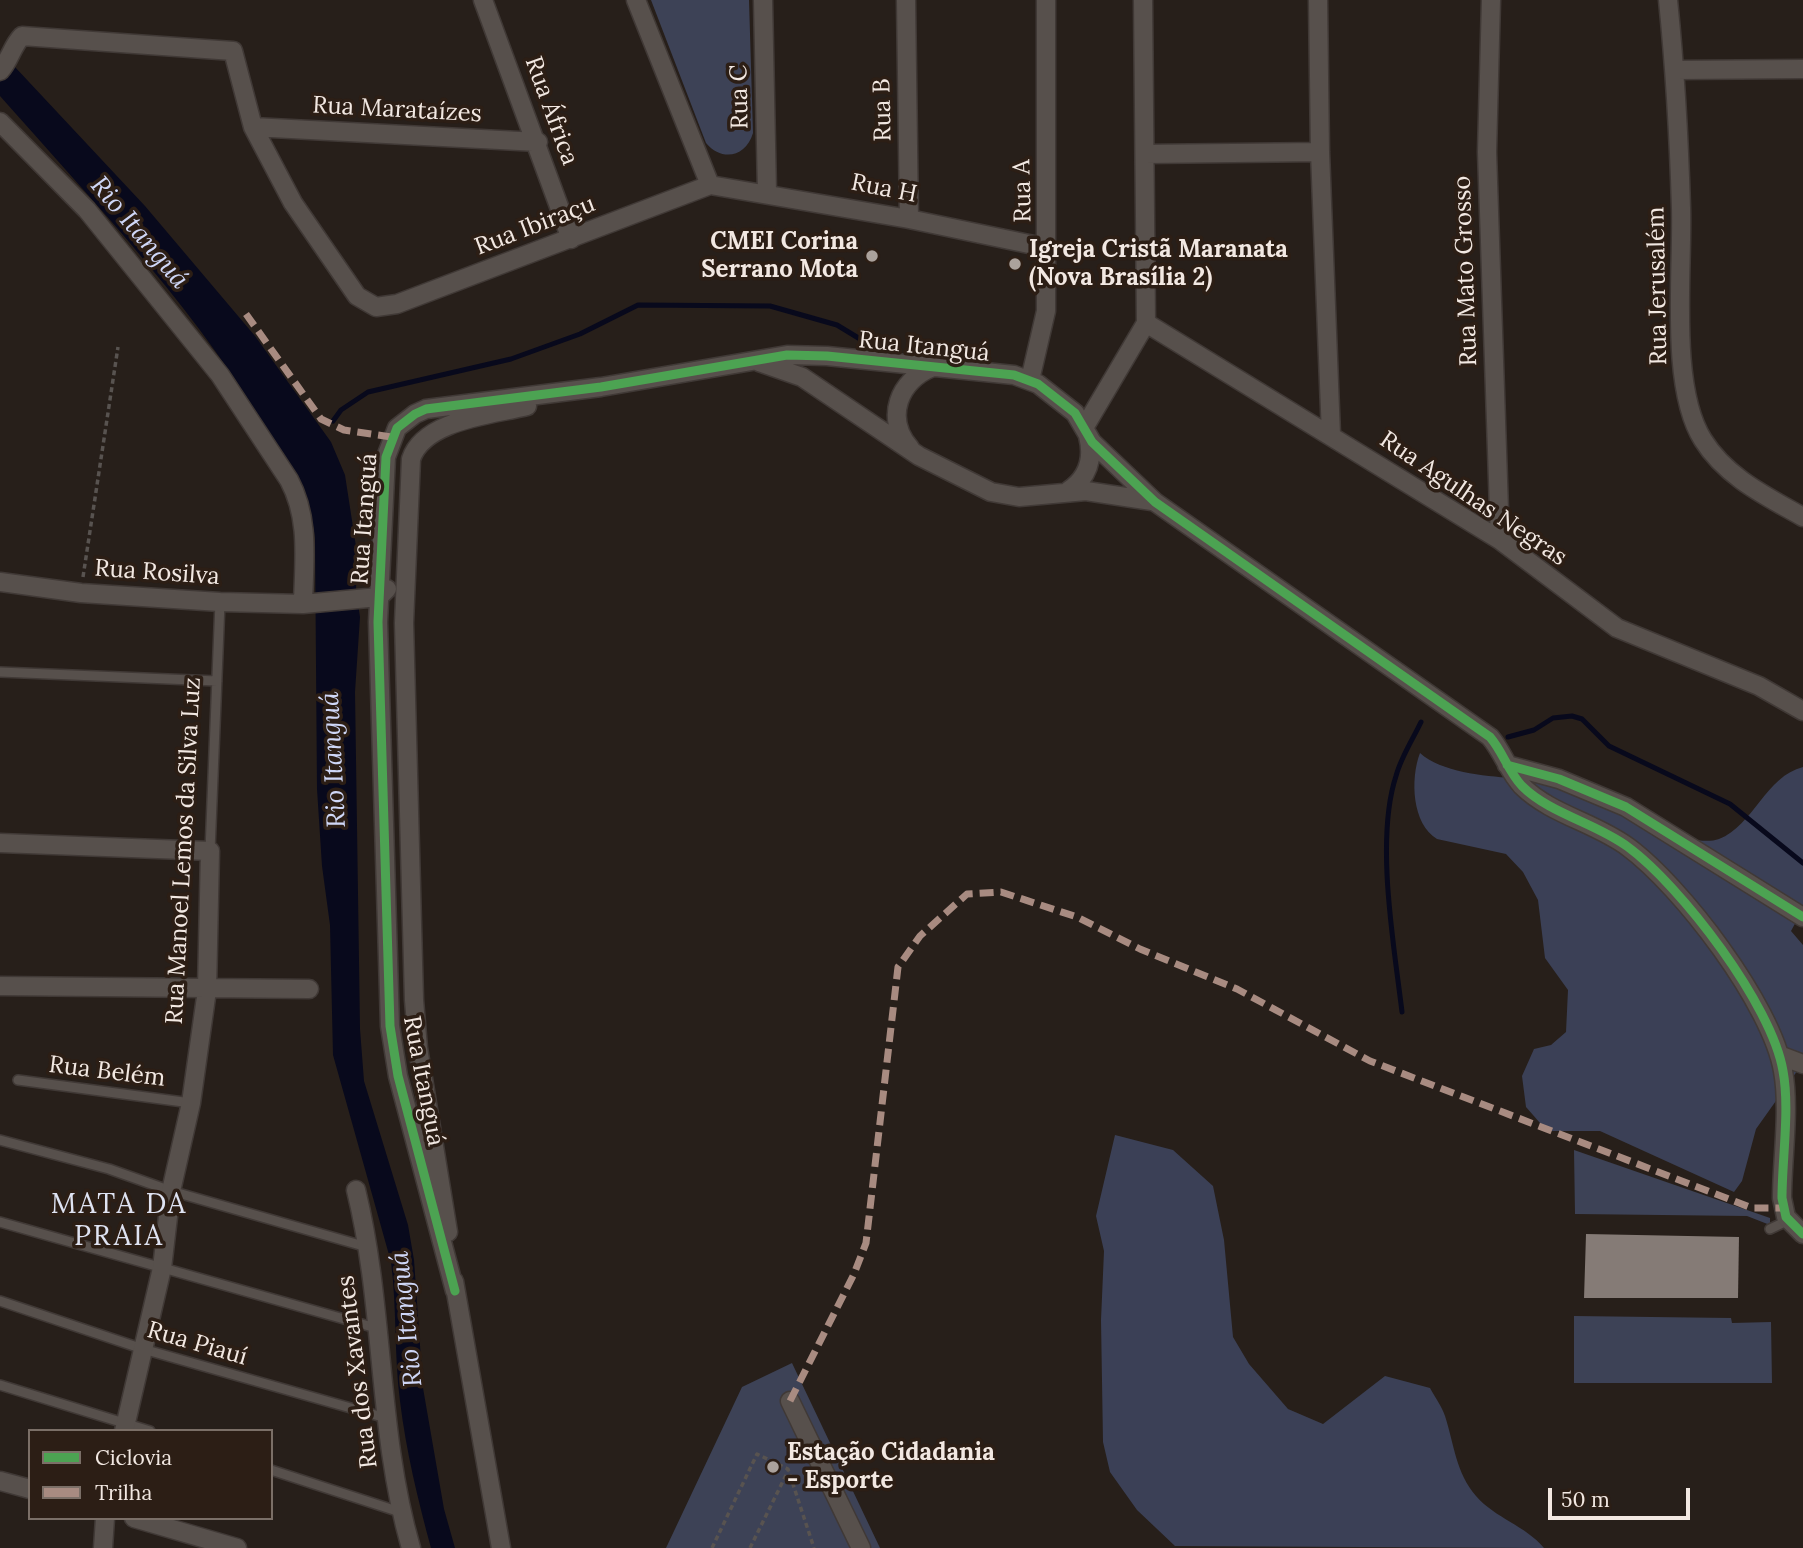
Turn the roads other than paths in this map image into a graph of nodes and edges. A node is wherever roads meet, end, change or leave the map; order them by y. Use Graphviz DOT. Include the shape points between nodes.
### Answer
graph roads {
  1 [pos="483,0"];
  2 [pos="636,0"];
  3 [pos="763,0"];
  4 [pos="906,0"];
  5 [pos="1046,0"];
  6 [pos="1143,0"];
  7 [pos="1318,0"];
  8 [pos="1491,0"];
  9 [pos="1668,0"];
  10 [pos="6,65"];
  11 [pos="1803,69"];
  12 [pos="1675,70"];
  13 [pos="0,122"];
  14 [pos="253,127"];
  15 [pos="538,142"];
  16 [pos="1320,152"];
  17 [pos="1145,154"];
  18 [pos="710,185"];
  19 [pos="767,192"];
  20 [pos="909,219"];
  21 [pos="571,239"];
  22 [pos="1048,248"];
  23 [pos="1153,327"];
  24 [pos="752,361"];
  25 [pos="933,367"];
  26 [pos="1031,380"];
  27 [pos="601,387"];
  28 [pos="1086,432"];
  29 [pos="1331,435"];
  30 [pos="919,456"];
  31 [pos="1068,491"];
  32 [pos="1155,502"];
  33 [pos="1803,517"];
  34 [pos="1500,540"];
  35 [pos="404,574"];
  36 [pos="0,582"];
  37 [pos="379,597"];
  38 [pos="220,602"];
  39 [pos="308,604"];
  40 [pos="0,672"];
  41 [pos="217,681"];
  42 [pos="1803,711"];
  43 [pos="1507,765"];
  44 [pos="0,843"];
  45 [pos="210,851"];
  46 [pos="1803,917"];
  47 [pos="0,986"];
  48 [pos="309,989"];
  49 [pos="207,990"];
  50 [pos="1779,1055"];
  51 [pos="1803,1064"];
  52 [pos="18,1080"];
  53 [pos="191,1103"];
  54 [pos="0,1140"];
  55 [pos="356,1190"];
  56 [pos="171,1191"];
  57 [pos="1789,1220"];
  58 [pos="0,1222"];
  59 [pos="1770,1229"];
  60 [pos="1803,1234"];
  61 [pos="368,1248"];
  62 [pos="162,1268"];
  63 [pos="455,1291"];
  64 [pos="0,1301"];
  65 [pos="376,1328"];
  66 [pos="143,1349"];
  67 [pos="0,1385"];
  68 [pos="790,1401"];
  69 [pos="386,1419"];
  70 [pos="125,1427"];
  71 [pos="273,1471"];
  72 [pos="0,1480"];
  73 [pos="28,1488"];
  74 [pos="400,1512"];
  75 [pos="105,1520"];
  76 [pos="141,1520"];
  77 [pos="103,1548"];
  78 [pos="237,1548"];
  79 [pos="411,1548"];
  80 [pos="501,1548"];
  81 [pos="861,1548"];
  1 -- 15 [label="street, Rua África"];
  2 -- 18 [label="street"];
  3 -- 19 [label="street, Rua C"];
  4 -- 20 [label="street, Rua B"];
  5 -- 22 [label="street, Rua A"];
  6 -- 17 [label="street"];
  7 -- 16 [label="street"];
  8 -- 34 [label="street, Rua Mato Grosso" via="1487,152"];
  9 -- 12 [label="street, Rua Jerusalém"];
  10 -- 14 [label="street" via="22,36 233,51"];
  11 -- 12 [label="street"];
  12 -- 33 [label="street, Rua Jerusalém" via="1681,335 1690,407 1702,440 1740,481"];
  13 -- 39 [label="street" via="87,210 220,376 289,480 304,524"];
  14 -- 15 [label="street, Rua Marataízes"];
  14 -- 21 [label="street, Rua Ibiraçu" via="293,203 357,296 376,307 397,304"];
  15 -- 21 [label="street, Rua África"];
  16 -- 17 [label="street"];
  16 -- 29 [label="street"];
  17 -- 23 [label="street"];
  18 -- 19 [label="street, Rua H"];
  18 -- 21 [label="street, Rua Ibiraçu"];
  19 -- 20 [label="street, Rua H"];
  20 -- 22 [label="street, Rua H"];
  22 -- 26 [label="street, Rua A" via="1045,326"];
  23 -- 28 [label="street"];
  23 -- 29 [label="street, Rua Agulhas Negras"];
  24 -- 25 [label="street, Rua Itanguá" via="807,354"];
  24 -- 27 [label="street, Rua Itanguá"];
  24 -- 30 [label="street, Rua Itanguá" via="802,377"];
  25 -- 26 [label="street, Rua Itanguá"];
  25 -- 30 [label="street" via="909,382 897,409 903,440"];
  26 -- 28 [label="street, Rua Itanguá" via="1075,413"];
  27 -- 35 [label="street, Rua Itanguá" via="425,436 411,459"];
  27 -- 37 [label="street, Rua Itanguá" via="426,409 405,420 391,437 386,457"];
  28 -- 31 [label="street" via="1091,453 1087,471"];
  28 -- 32 [label="street, Rua Itanguá"];
  29 -- 34 [label="street, Rua Agulhas Negras"];
  30 -- 31 [label="street, Rua Itanguá" via="1007,496"];
  31 -- 32 [label="street, Rua Itanguá" via="1104,492"];
  32 -- 43 [label="street" via="1479,729 1499,748"];
  34 -- 42 [label="street, Rua Agulhas Negras" via="1617,628 1759,687"];
  35 -- 37 [label="street"];
  35 -- 63 [label="street, Rua Itanguá" via="416,1021"];
  36 -- 38 [label="street, Rua Rosilva" via="81,593"];
  37 -- 39 [label="street, Rua Rosilva"];
  37 -- 63 [label="street, Rua Itanguá" via="390,1026 398,1076"];
  38 -- 39 [label="street, Rua Rosilva"];
  38 -- 41 [label="lane, Rua Manoel Lemos da Silva Luz"];
  40 -- 41 [label="lane"];
  41 -- 45 [label="lane, Rua Manoel Lemos da Silva Luz"];
  43 -- 46 [label="street" via="1559,779 1626,807"];
  43 -- 50 [label="street" via="1532,794 1604,831 1666,881 1737,972"];
  44 -- 45 [label="street"];
  45 -- 49 [label="street, Rua Manoel Lemos da Silva Luz"];
  47 -- 49 [label="street"];
  48 -- 49 [label="street"];
  49 -- 53 [label="street, Rua Manoel Lemos da Silva Luz"];
  50 -- 51 [label="street"];
  50 -- 57 [label="street" via="1785,1083 1782,1198"];
  52 -- 53 [label="lane, Rua Belém"];
  53 -- 56 [label="street, Rua Manoel Lemos da Silva Luz"];
  54 -- 56 [label="lane"];
  55 -- 61 [label="street, Rua dos Xavantes"];
  56 -- 61 [label="lane"];
  56 -- 62 [label="street, Rua Manoel Lemos da Silva Luz"];
  57 -- 59 [label="lane"];
  57 -- 60 [label="street"];
  58 -- 62 [label="lane"];
  61 -- 65 [label="street, Rua dos Xavantes"];
  62 -- 65 [label="lane"];
  62 -- 66 [label="street, Rua Manoel Lemos da Silva Luz"];
  63 -- 80 [label="street"];
  64 -- 66 [label="lane, Rua Piauí"];
  65 -- 69 [label="street, Rua dos Xavantes"];
  66 -- 69 [label="lane, Rua Piauí"];
  66 -- 70 [label="street, Rua Manoel Lemos da Silva Luz"];
  67 -- 70 [label="lane"];
  68 -- 81 [label="street"];
  69 -- 74 [label="street, Rua dos Xavantes"];
  71 -- 74 [label="lane"];
  72 -- 73 [label="street"];
  74 -- 79 [label="street, Rua dos Xavantes"];
  75 -- 77 [label="street"];
  76 -- 78 [label="street"];
}
